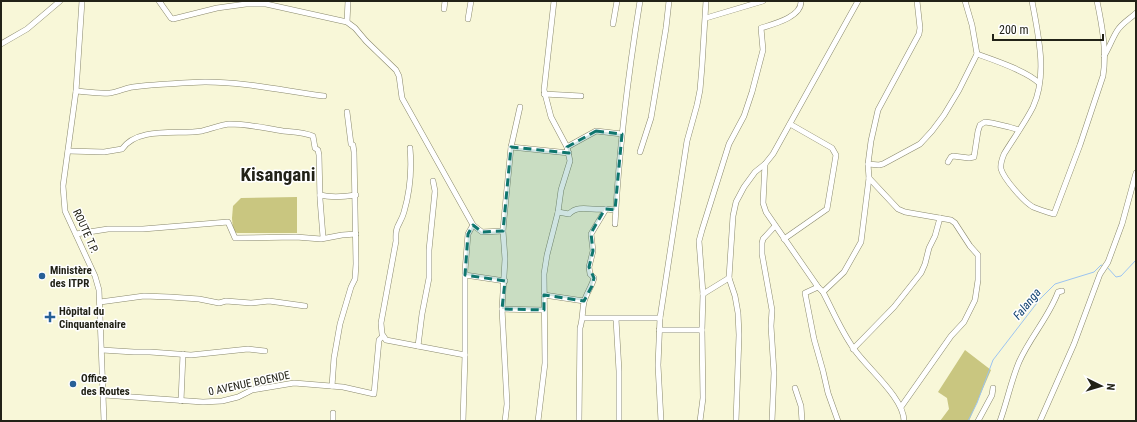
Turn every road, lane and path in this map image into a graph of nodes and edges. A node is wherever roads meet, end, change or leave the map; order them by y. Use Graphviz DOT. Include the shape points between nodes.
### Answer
graph roads {
  1 [pos="60,1"];
  2 [pos="82,1"];
  3 [pos="159,1"];
  4 [pos="348,1"];
  5 [pos="445,1"];
  6 [pos="471,1"];
  7 [pos="554,1"];
  8 [pos="617,1"];
  9 [pos="640,1"];
  10 [pos="669,1"];
  11 [pos="706,1"];
  12 [pos="763,1"];
  13 [pos="801,1"];
  14 [pos="858,1"];
  15 [pos="917,1"];
  16 [pos="965,1"];
  17 [pos="1032,1"];
  18 [pos="1098,1"];
  19 [pos="444,9"];
  20 [pos="1136,13"];
  21 [pos="706,18"];
  22 [pos="468,19"];
  23 [pos="347,22"];
  24 [pos="613,24"];
  25 [pos="1,44"];
  26 [pos="977,54"];
  27 [pos="1104,56"];
  28 [pos="1039,82"];
  29 [pos="76,91"];
  30 [pos="544,94"];
  31 [pos="324,96"];
  32 [pos="581,96"];
  33 [pos="520,107"];
  34 [pos="347,112"];
  35 [pos="790,124"];
  36 [pos="1019,130"];
  37 [pos="622,134"];
  38 [pos="567,146"];
  39 [pos="511,147"];
  40 [pos="410,148"];
  41 [pos="68,151"];
  42 [pos="640,152"];
  43 [pos="569,153"];
  44 [pos="948,162"];
  45 [pos="765,164"];
  46 [pos="868,164"];
  47 [pos="1136,173"];
  48 [pos="869,178"];
  49 [pos="433,181"];
  50 [pos="320,195"];
  51 [pos="356,195"];
  52 [pos="606,209"];
  53 [pos="615,210"];
  54 [pos="558,212"];
  55 [pos="940,218"];
  56 [pos="615,224"];
  57 [pos="473,225"];
  58 [pos="775,226"];
  59 [pos="503,232"];
  60 [pos="76,234"];
  61 [pos="356,234"];
  62 [pos="323,237"];
  63 [pos="784,239"];
  64 [pos="465,275"];
  65 [pos="729,278"];
  66 [pos="505,281"];
  67 [pos="818,287"];
  68 [pos="1062,290"];
  69 [pos="823,292"];
  70 [pos="703,294"];
  71 [pos="544,295"];
  72 [pos="584,301"];
  73 [pos="100,302"];
  74 [pos="305,306"];
  75 [pos="502,309"];
  76 [pos="544,310"];
  77 [pos="583,318"];
  78 [pos="660,318"];
  79 [pos="616,319"];
  80 [pos="659,330"];
  81 [pos="702,330"];
  82 [pos="383,336"];
  83 [pos="418,346"];
  84 [pos="854,349"];
  85 [pos="102,350"];
  86 [pos="265,352"];
  87 [pos="183,354"];
  88 [pos="466,355"];
  89 [pos="332,386"];
  90 [pos="795,388"];
  91 [pos="993,388"];
  92 [pos="104,395"];
  93 [pos="181,401"];
  94 [pos="901,407"];
  95 [pos="333,412"];
  96 [pos="104,421"];
  97 [pos="333,421"];
  98 [pos="463,421"];
  99 [pos="505,421"];
  100 [pos="538,421"];
  101 [pos="580,421"];
  102 [pos="619,421"];
  103 [pos="661,421"];
  104 [pos="700,421"];
  105 [pos="736,421"];
  106 [pos="772,421"];
  107 [pos="802,421"];
  108 [pos="838,421"];
  109 [pos="904,421"];
  110 [pos="978,421"];
  111 [pos="1000,421"];
  112 [pos="1040,421"];
  1 -- 25 [label="street" via="27,29"];
  2 -- 29 [label="street, ROUTE T.P."];
  3 -- 23 [label="street" via="173,19 217,8 266,4"];
  4 -- 23 [label="street"];
  5 -- 19 [label="street"];
  6 -- 22 [label="street"];
  7 -- 30 [label="street"];
  8 -- 24 [label="street"];
  9 -- 37 [label="street"];
  10 -- 42 [label="street" via="651,118"];
  11 -- 21 [label="street"];
  12 -- 21 [label="street"];
  13 -- 70 [label="street" via="800,9 796,13 761,28 763,50 754,86 744,116 729,144 699,242"];
  14 -- 35 [label="street"];
  15 -- 46 [label="street" via="919,34 878,110"];
  16 -- 26 [label="street"];
  17 -- 28 [label="street" via="1041,56"];
  18 -- 27 [label="street"];
  20 -- 27 [label="street" via="1117,31"];
  21 -- 78 [label="street" via="700,90 687,141"];
  23 -- 57 [label="street" via="396,70 402,98"];
  26 -- 28 [label="street" via="1003,63"];
  26 -- 46 [label="street" via="944,115 920,144 883,164"];
  27 -- 36 [label="street" via="1103,76 1054,214 1026,202 1005,177 1001,168 1004,154"];
  28 -- 36 [label="street" via="1033,108"];
  29 -- 31 [label="street" via="110,93 132,87 228,83"];
  29 -- 41 [label="street, ROUTE T.P."];
  30 -- 32 [label="street"];
  30 -- 38 [label="street"];
  33 -- 39 [label="street"];
  34 -- 51 [label="street" via="349,136 354,152"];
  35 -- 45 [label="street"];
  35 -- 63 [label="street" via="832,148 836,155 827,209"];
  36 -- 44 [label="street" via="985,122 980,125 978,131 974,157 953,156"];
  37 -- 38 [label="street" via="596,132"];
  37 -- 53 [label="street"];
  38 -- 43 [label="street"];
  39 -- 43 [label="street"];
  39 -- 59 [label="street"];
  40 -- 82 [label="street" via="410,188 404,214 395,231 396,241 381,323"];
  41 -- 50 [label="street" via="104,152 122,149 137,137 155,133 203,131 224,125 261,126 306,133 313,136 315,148 318,150"];
  41 -- 60 [label="street, ROUTE T.P." via="63,186 65,211"];
  43 -- 54 [label="street" via="570,161 561,190"];
  45 -- 58 [label="street" via="763,203"];
  45 -- 65 [label="street" via="755,172 736,202 731,234"];
  46 -- 48 [label="street"];
  47 -- 112 [label="street" via="1121,228 1108,262 1100,274 1074,344"];
  48 -- 55 [label="street" via="905,212"];
  48 -- 69 [label="street" via="861,242 844,272"];
  49 -- 83 [label="street" via="435,191 429,255 430,278"];
  50 -- 51 [label="street"];
  50 -- 62 [label="street"];
  51 -- 61 [label="street"];
  52 -- 53 [label="street"];
  52 -- 54 [label="street" via="580,209 569,214"];
  52 -- 72 [label="street" via="592,234 593,251 589,267 594,278"];
  53 -- 56 [label="street"];
  54 -- 71 [label="street" via="547,255"];
  55 -- 84 [label="street" via="921,273 894,307"];
  55 -- 94 [label="street" via="955,223 978,255 975,300 964,322"];
  57 -- 59 [label="street" via="482,232"];
  57 -- 64 [label="street" via="468,234"];
  58 -- 63 [label="street"];
  58 -- 106 [label="street" via="762,243 772,310"];
  59 -- 66 [label="street"];
  60 -- 62 [label="street" via="108,229 143,229 228,222 235,238"];
  60 -- 73 [label="street, ROUTE T.P." via="95,276"];
  61 -- 62 [label="street"];
  61 -- 89 [label="street" via="355,279 340,324"];
  63 -- 67 [label="street"];
  64 -- 66 [label="street"];
  64 -- 88 [label="street"];
  65 -- 70 [label="street"];
  65 -- 105 [label="street" via="738,313"];
  66 -- 75 [label="street"];
  67 -- 69 [label="street"];
  67 -- 108 [label="street" via="805,293 814,340"];
  68 -- 111 [label="street" via="1058,292 1051,310 1037,328 1019,363"];
  69 -- 84 [label="street"];
  70 -- 81 [label="street"];
  71 -- 72 [label="street"];
  71 -- 76 [label="street"];
  72 -- 77 [label="street"];
  73 -- 74 [label="street" via="144,296 218,302 269,301"];
  73 -- 85 [label="street, ROUTE T.P."];
  75 -- 76 [label="street"];
  75 -- 99 [label="street" via="507,404"];
  76 -- 100 [label="street" via="545,363"];
  77 -- 79 [label="street"];
  77 -- 101 [label="street" via="579,342"];
  78 -- 79 [label="street"];
  78 -- 80 [label="street"];
  79 -- 102 [label="street"];
  80 -- 81 [label="street"];
  80 -- 103 [label="street"];
  81 -- 104 [label="street" via="703,398"];
  82 -- 83 [label="street" via="386,340"];
  82 -- 89 [label="street, 0 AVENUE BOENDE" via="379,340 374,394"];
  83 -- 88 [label="street"];
  84 -- 94 [label="street"];
  85 -- 87 [label="street"];
  85 -- 92 [label="street, ROUTE T.P."];
  86 -- 87 [label="street" via="248,349"];
  87 -- 93 [label="street"];
  88 -- 98 [label="street"];
  89 -- 93 [label="street, 0 AVENUE BOENDE" via="310,383 284,384 252,390 238,397 222,400"];
  90 -- 107 [label="street" via="801,406"];
  91 -- 110 [label="street"];
  92 -- 93 [label="street, 0 AVENUE BOENDE"];
  92 -- 96 [label="street, ROUTE T.P."];
  94 -- 109 [label="street"];
  95 -- 97 [label="street"];
}
